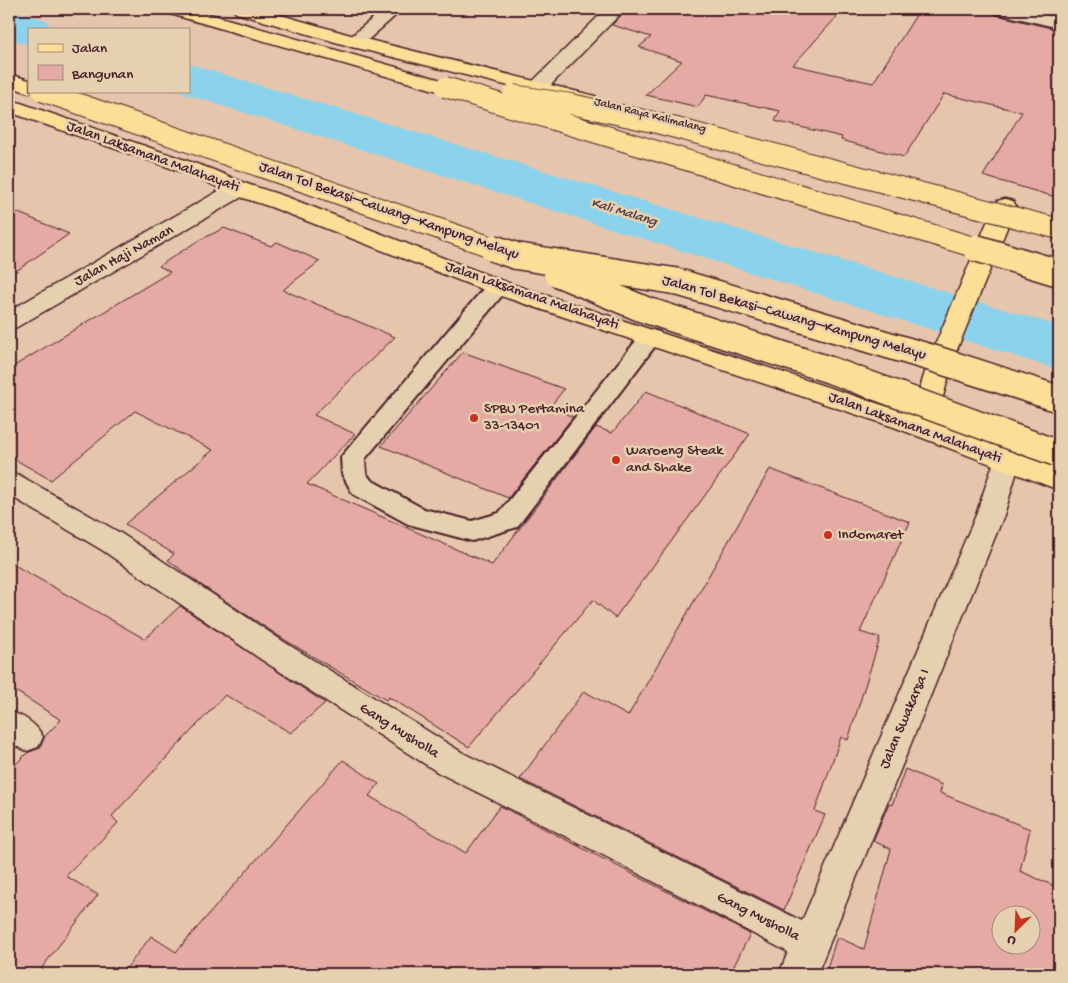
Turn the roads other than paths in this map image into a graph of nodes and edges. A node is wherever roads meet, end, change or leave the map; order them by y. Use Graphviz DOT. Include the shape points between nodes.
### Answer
graph roads {
  1 [pos="173,9"];
  2 [pos="242,9"];
  3 [pos="394,9"];
  4 [pos="616,9"];
  5 [pos="1002,9"];
  6 [pos="1059,23"];
  7 [pos="355,42"];
  8 [pos="9,80"];
  9 [pos="28,86"];
  10 [pos="445,87"];
  11 [pos="538,87"];
  12 [pos="45,92"];
  13 [pos="9,105"];
  14 [pos="239,189"];
  15 [pos="1005,206"];
  16 [pos="1059,221"];
  17 [pos="1059,229"];
  18 [pos="516,256"];
  19 [pos="1059,273"];
  20 [pos="497,287"];
  21 [pos="9,321"];
  22 [pos="651,337"];
  23 [pos="1059,399"];
  24 [pos="929,400"];
  25 [pos="903,421"];
  26 [pos="934,432"];
  27 [pos="1059,454"];
  28 [pos="1007,462"];
  29 [pos="1059,480"];
  30 [pos="9,482"];
  31 [pos="810,944"];
  32 [pos="798,974"];
  1 -- 10 [label="main road"];
  2 -- 7 [label="main road, Jalan Raya Kalimalang"];
  3 -- 7 [label="street"];
  4 -- 11 [label="street"];
  5 -- 6 [label="street"];
  7 -- 11 [label="main road, Jalan Raya Kalimalang"];
  8 -- 9 [label="main road"];
  10 -- 17 [label="main road, bridge" via="551,99 632,116"];
  10 -- 19 [label="main road, bridge"];
  11 -- 15 [label="main road, Jalan Raya Kalimalang"];
  12 -- 18 [label="main road, Jalan Tol Bekasi–Cawang–Kampung Melayu, bridge"];
  13 -- 14 [label="main road, Jalan Laksamana Malahayati" via="204,173"];
  14 -- 20 [label="main road, Jalan Laksamana Malahayati"];
  14 -- 21 [label="street, Jalan Haji Naman"];
  15 -- 16 [label="main road, Jalan Raya Kalimalang"];
  15 -- 24 [label="main road" via="942,357"];
  18 -- 23 [label="main road, Jalan Tol Bekasi–Cawang–Kampung Melayu, bridge" via="674,281"];
  18 -- 27 [label="main road, bridge" via="643,309 830,370"];
  20 -- 22 [label="main road, Jalan Laksamana Malahayati"];
  20 -- 22 [label="lane" via="353,457 354,474 362,487 417,516 472,531 508,520"];
  22 -- 25 [label="main road, Jalan Laksamana Malahayati"];
  24 -- 25 [label="main road"];
  24 -- 26 [label="main road"];
  25 -- 26 [label="main road, Jalan Laksamana Malahayati"];
  26 -- 28 [label="main road, Jalan Laksamana Malahayati"];
  28 -- 29 [label="main road, Jalan Laksamana Malahayati"];
  28 -- 31 [label="street, Jalan Swakarsa I" via="990,515"];
  30 -- 31 [label="street, Gang Musholla" via="112,542 451,764"];
  31 -- 32 [label="street, Jalan Swakarsa I"];
}
